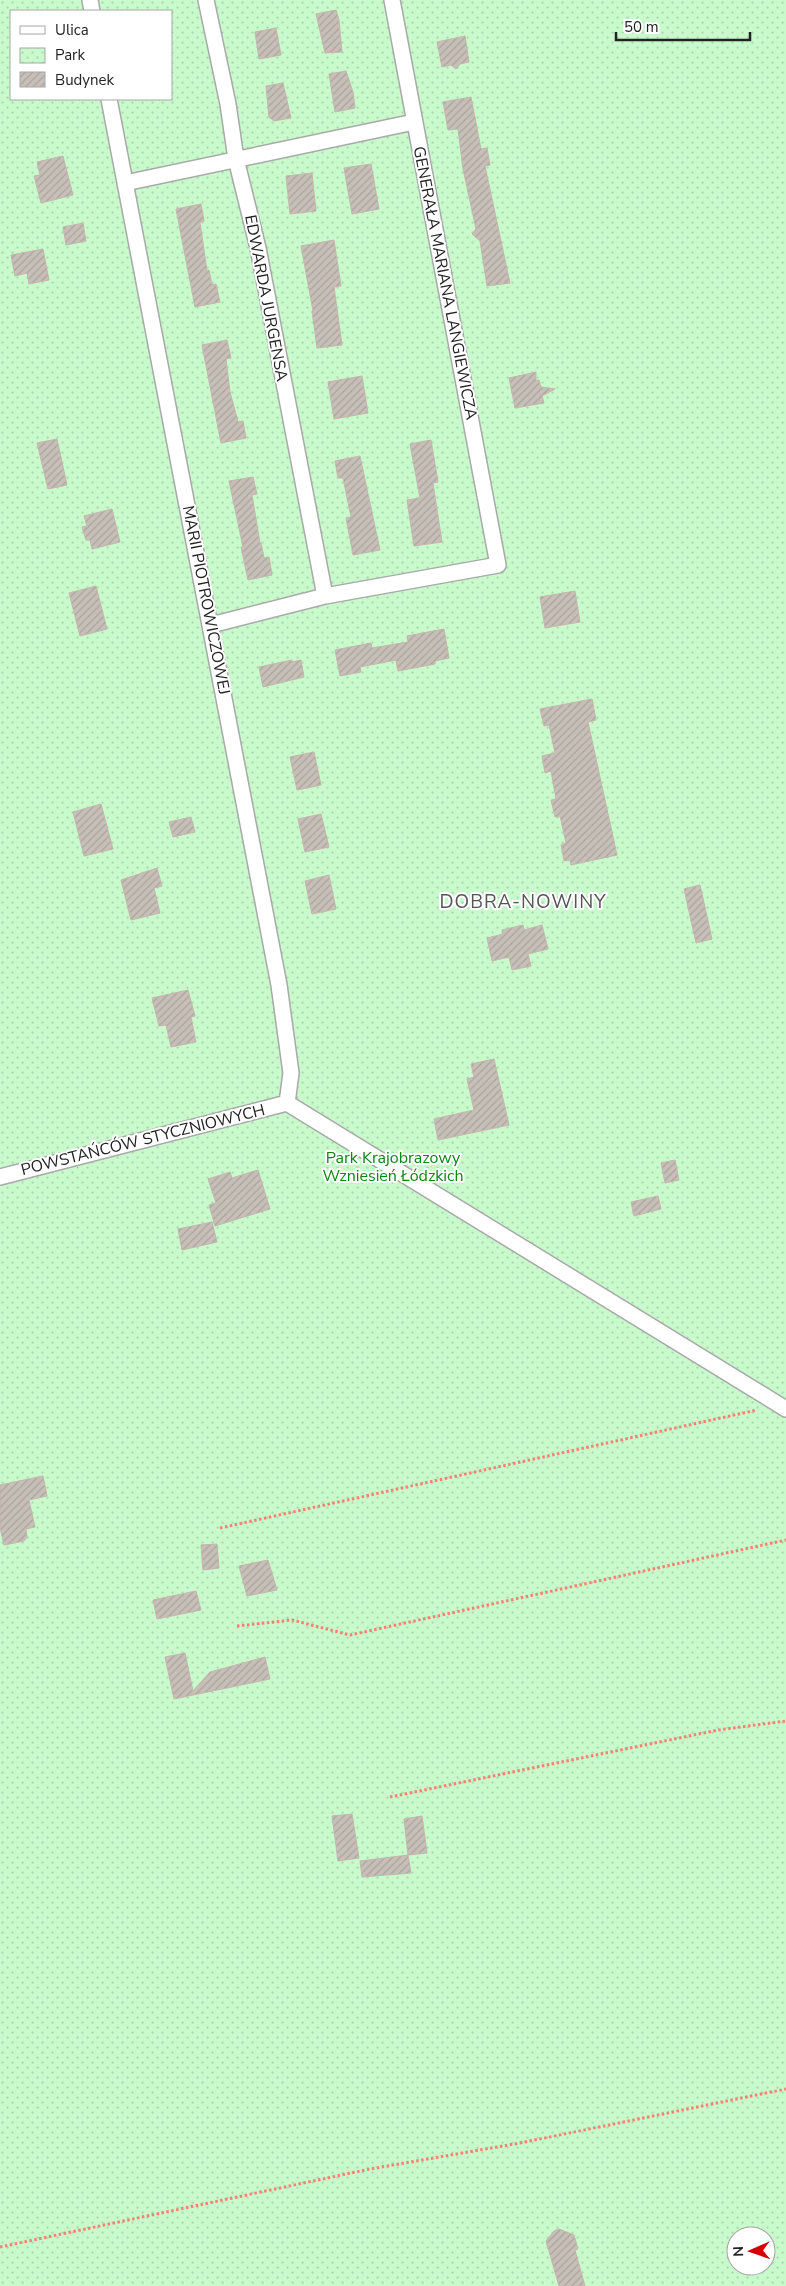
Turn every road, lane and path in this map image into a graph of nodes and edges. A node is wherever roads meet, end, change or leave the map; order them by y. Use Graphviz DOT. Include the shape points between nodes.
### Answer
graph roads {
  1 [pos="206,0"];
  2 [pos="392,0"];
  3 [pos="108,100"];
  4 [pos="414,122"];
  5 [pos="236,159"];
  6 [pos="125,183"];
  7 [pos="326,596"];
  8 [pos="211,625"];
  9 [pos="287,1103"];
  10 [pos="0,1177"];
  11 [pos="783,1407"];
  12 [pos="220,1528"];
  13 [pos="786,1540"];
  14 [pos="237,1626"];
  15 [pos="786,1721"];
  16 [pos="390,1797"];
  17 [pos="786,2089"];
  18 [pos="0,2247"];
  1 -- 5 [label="street, EDWARDA JURGENSA"];
  2 -- 4 [label="street, GENERAŁA MARIANA LANGIEWICZA"];
  3 -- 6 [label="street, MARII PIOTROWICZOWEJ"];
  4 -- 5 [label="street"];
  4 -- 7 [label="street, GENERAŁA MARIANA LANGIEWICZA" via="498,565"];
  5 -- 6 [label="street"];
  5 -- 7 [label="street, EDWARDA JURGENSA" via="258,248"];
  6 -- 8 [label="street, MARII PIOTROWICZOWEJ"];
  7 -- 8 [label="street"];
  8 -- 9 [label="street, MARII PIOTROWICZOWEJ" via="287,1034 291,1073"];
  9 -- 10 [label="street, POWSTAŃCÓW STYCZNIOWYCH"];
  9 -- 11 [label="street"];
  11 -- 12 [label="path"];
  13 -- 14 [label="path" via="350,1635 292,1620"];
  15 -- 16 [label="path" via="718,1730"];
  17 -- 18 [label="path" via="530,2141 370,2169"];
}
